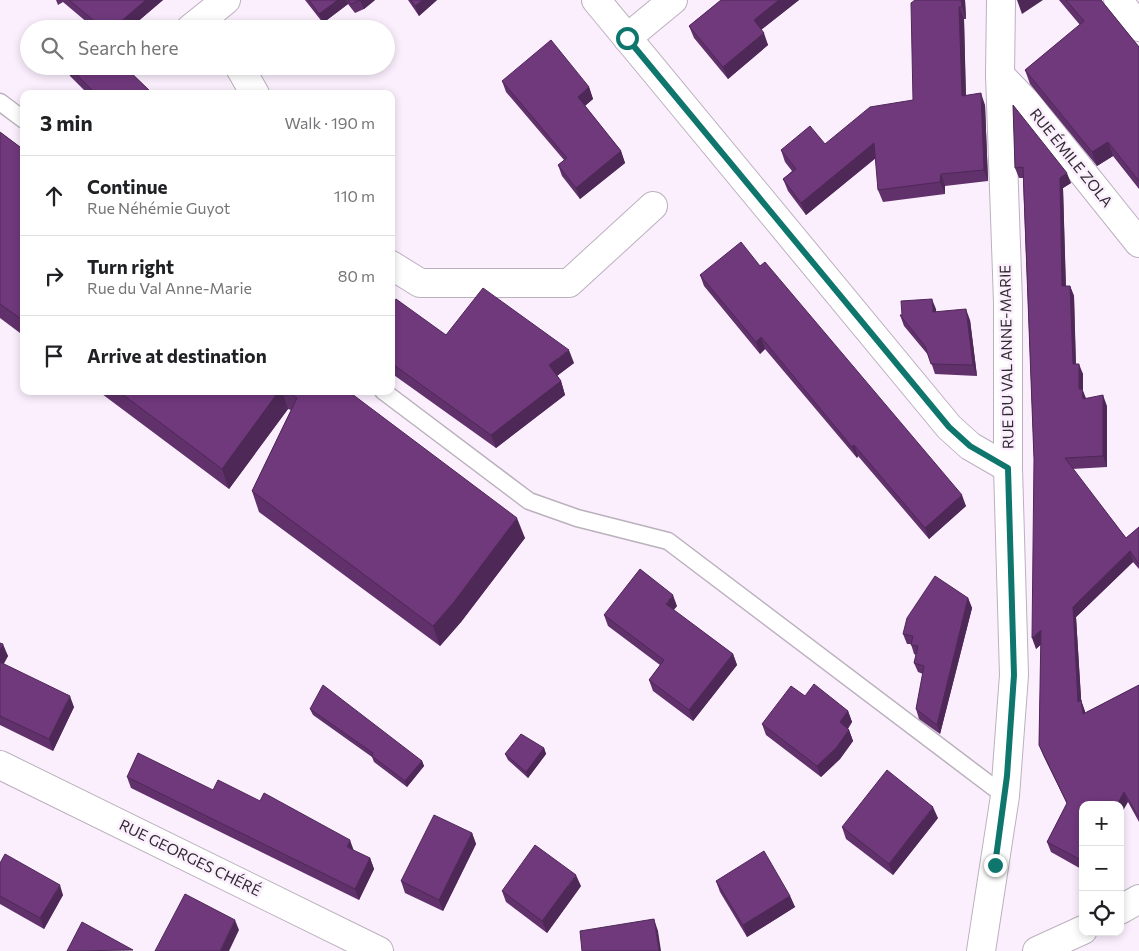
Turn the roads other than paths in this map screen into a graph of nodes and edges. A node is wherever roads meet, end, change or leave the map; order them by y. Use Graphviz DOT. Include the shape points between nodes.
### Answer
graph roads {
  1 [pos="596,0"];
  2 [pos="672,0"];
  3 [pos="1001,0"];
  4 [pos="1118,0"];
  5 [pos="1139,27"];
  6 [pos="627,38"];
  7 [pos="244,75"];
  8 [pos="1000,75"];
  9 [pos="253,90"];
  10 [pos="0,102"];
  11 [pos="20,117"];
  12 [pos="653,206"];
  13 [pos="1139,243"];
  14 [pos="395,267"];
  15 [pos="388,395"];
  16 [pos="1008,468"];
  17 [pos="0,765"];
  18 [pos="1005,796"];
  19 [pos="1139,899"];
  20 [pos="1124,908"];
  21 [pos="1079,932"];
  22 [pos="379,951"];
  23 [pos="981,951"];
  24 [pos="1037,951"];
  1 -- 6 [label="street"];
  2 -- 6 [label="street"];
  3 -- 8 [label="street, RUE DU VAL ANNE-MARIE"];
  4 -- 5 [label="street"];
  6 -- 16 [label="street" via="949,427 970,446"];
  7 -- 9 [label="street"];
  8 -- 13 [label="street, RUE ÉMILE ZOLA" via="1026,102"];
  8 -- 16 [label="street, RUE DU VAL ANNE-MARIE" via="1008,302"];
  10 -- 11 [label="lane"];
  12 -- 14 [label="street" via="569,283 420,284"];
  15 -- 18 [label="lane" via="529,501 577,518 668,541"];
  16 -- 18 [label="street, RUE DU VAL ANNE-MARIE" via="1014,675"];
  17 -- 22 [label="street, RUE GEORGES CHÉRÉ"];
  18 -- 23 [label="street, RUE DU VAL ANNE-MARIE"];
  19 -- 20 [label="street"];
  21 -- 24 [label="street"];
}
